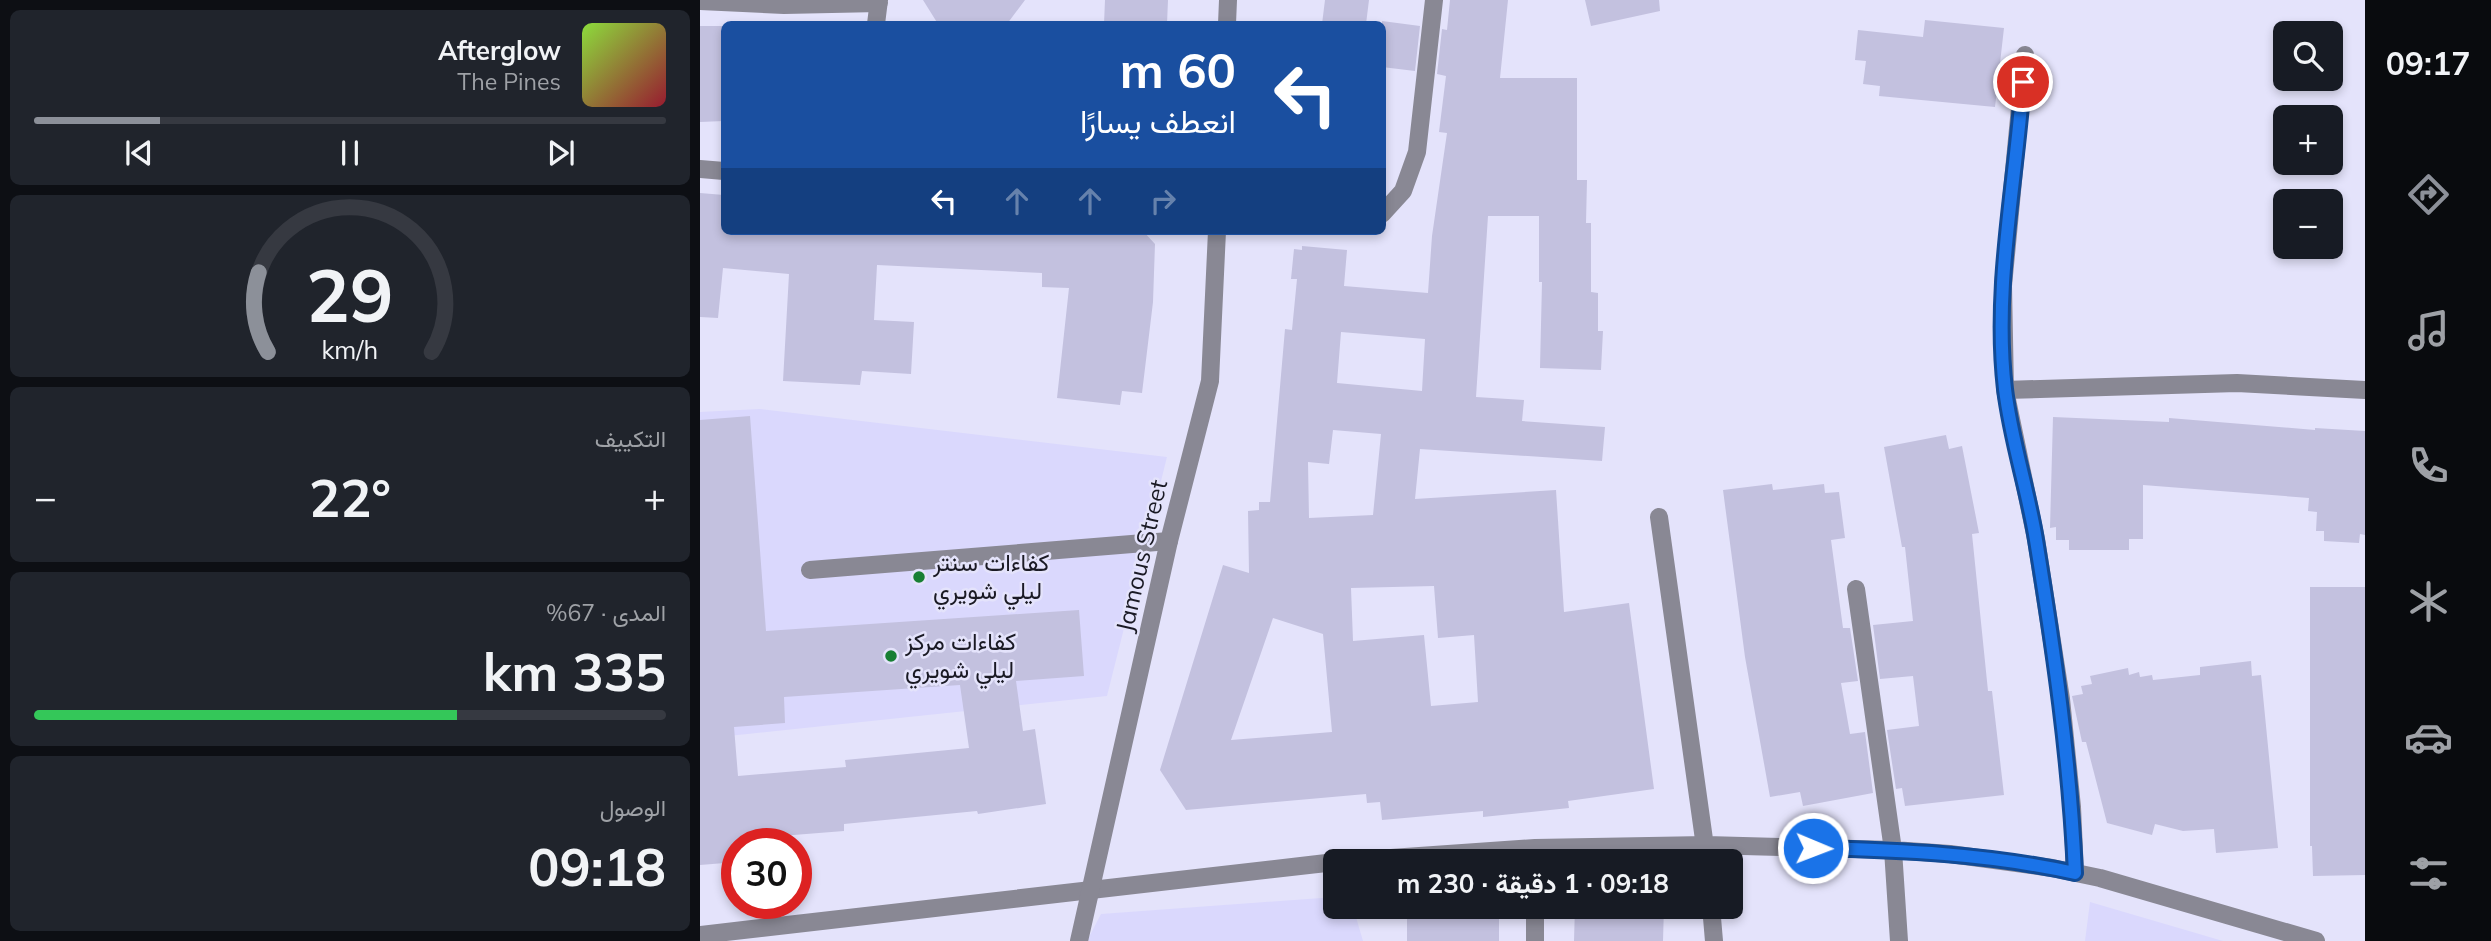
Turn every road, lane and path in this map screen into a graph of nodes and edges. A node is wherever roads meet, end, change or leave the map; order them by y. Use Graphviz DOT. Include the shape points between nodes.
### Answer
graph roads {
  1 [pos="1228,0"];
  2 [pos="1434,0"];
  3 [pos="700,1"];
  4 [pos="879,1"];
  5 [pos="876,21"];
  6 [pos="1227,21"];
  7 [pos="2025,55"];
  8 [pos="700,169"];
  9 [pos="721,171"];
  10 [pos="1386,210"];
  11 [pos="1217,235"];
  12 [pos="2005,390"];
  13 [pos="2365,390"];
  14 [pos="1659,517"];
  15 [pos="1169,541"];
  16 [pos="810,570"];
  17 [pos="1856,589"];
  18 [pos="1705,849"];
  19 [pos="1893,850"];
  20 [pos="1743,852"];
  21 [pos="1323,863"];
  22 [pos="2075,873"];
  23 [pos="1092,889"];
  24 [pos="1535,919"];
  25 [pos="1712,919"];
  26 [pos="700,934"];
  27 [pos="2308,940"];
  28 [pos="1079,941"];
  29 [pos="1535,941"];
  30 [pos="1714,941"];
  31 [pos="1899,941"];
  1 -- 6 [label="street"];
  2 -- 10 [label="street" via="1417,152 1403,191"];
  3 -- 4 [label="street" via="784,5"];
  4 -- 5 [label="street"];
  7 -- 12 [label="street" via="2003,286"];
  8 -- 9 [label="street"];
  11 -- 15 [label="street, Jamous Street" via="1210,381"];
  12 -- 13 [label="street" via="2237,383"];
  12 -- 22 [label="street" via="2036,539 2061,699"];
  14 -- 18 [label="street"];
  15 -- 16 [label="street"];
  15 -- 23 [label="street, Jamous Street"];
  17 -- 19 [label="street"];
  19 -- 20 [label="street"];
  19 -- 22 [label="street"];
  19 -- 31 [label="street"];
  21 -- 23 [label="street"];
  22 -- 27 [label="street"];
  23 -- 26 [label="street"];
  23 -- 28 [label="street, Jamous Street"];
  24 -- 29 [label="street"];
  25 -- 30 [label="street"];
}
